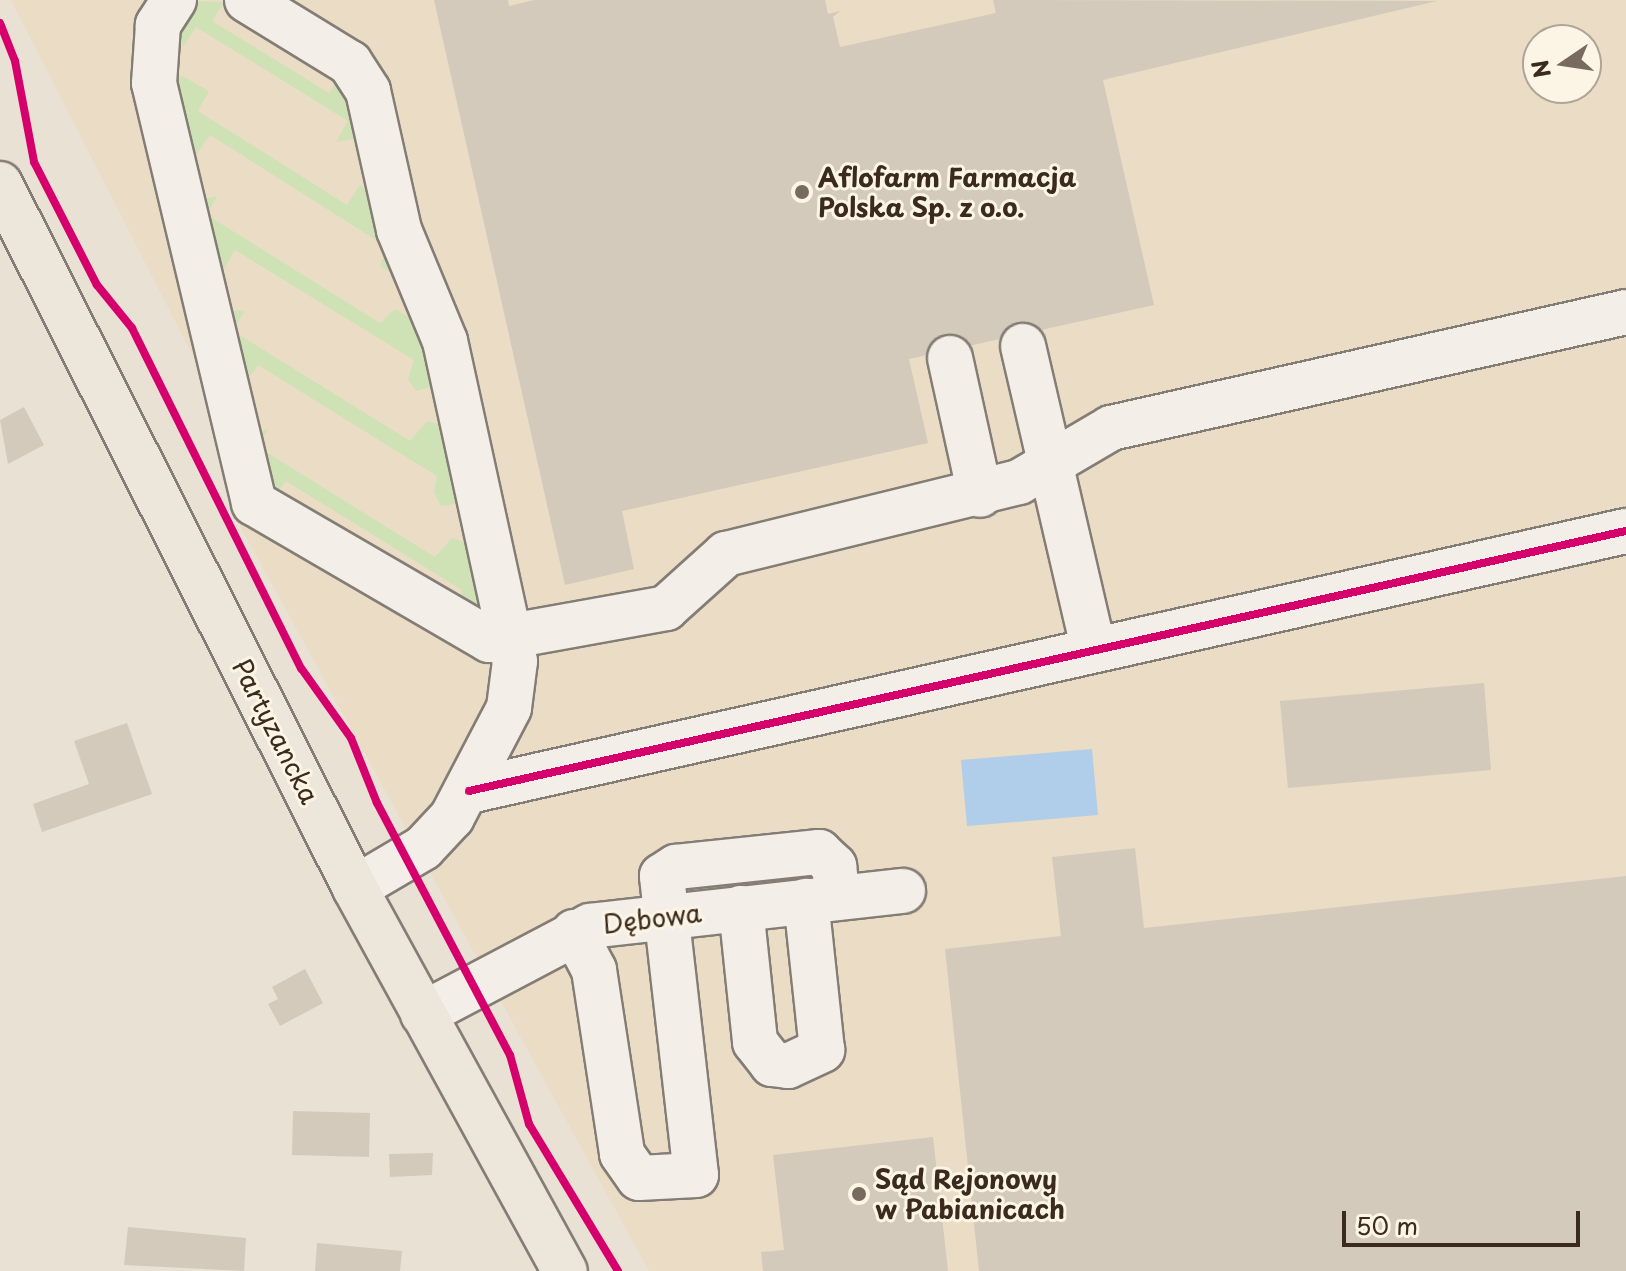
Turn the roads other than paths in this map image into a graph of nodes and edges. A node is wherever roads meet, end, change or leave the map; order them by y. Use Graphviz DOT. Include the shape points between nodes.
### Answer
graph roads {
  1 [pos="174,0"];
  2 [pos="247,0"];
  3 [pos="0,184"];
  4 [pos="1626,312"];
  5 [pos="1023,346"];
  6 [pos="950,358"];
  7 [pos="1050,466"];
  8 [pos="980,495"];
  9 [pos="1626,531"];
  10 [pos="512,640"];
  11 [pos="1093,647"];
  12 [pos="469,791"];
  13 [pos="355,888"];
  14 [pos="903,891"];
  15 [pos="822,899"];
  16 [pos="741,908"];
  17 [pos="664,916"];
  18 [pos="574,932"];
  19 [pos="423,1014"];
  20 [pos="565,1271"];
  1 -- 10 [label="street" via="158,25 154,83 254,503 471,635"];
  2 -- 10 [label="street" via="350,63 368,91 399,230 445,341"];
  3 -- 13 [label="main road, Partyzancka"];
  4 -- 7 [label="street" via="1111,428"];
  5 -- 7 [label="street"];
  6 -- 8 [label="street"];
  7 -- 8 [label="street"];
  7 -- 11 [label="street"];
  8 -- 10 [label="street" via="743,548 708,567 666,608"];
  9 -- 11 [label="street"];
  10 -- 12 [label="street" via="509,708"];
  11 -- 12 [label="street"];
  12 -- 13 [label="street" via="423,848"];
  13 -- 19 [label="main road, Partyzancka"];
  14 -- 15 [label="street, Dębowa"];
  15 -- 16 [label="street, Dębowa"];
  15 -- 16 [label="street" via="822,1050 788,1066 772,1064 755,1042"];
  15 -- 17 [label="street" via="834,866 819,852 676,867 659,886"];
  16 -- 17 [label="street, Dębowa"];
  17 -- 18 [label="street, Dębowa"];
  17 -- 18 [label="street" via="696,1175 639,1178 622,1154 594,970"];
  18 -- 19 [label="street, Dębowa"];
  19 -- 20 [label="main road, Partyzancka"];
}
